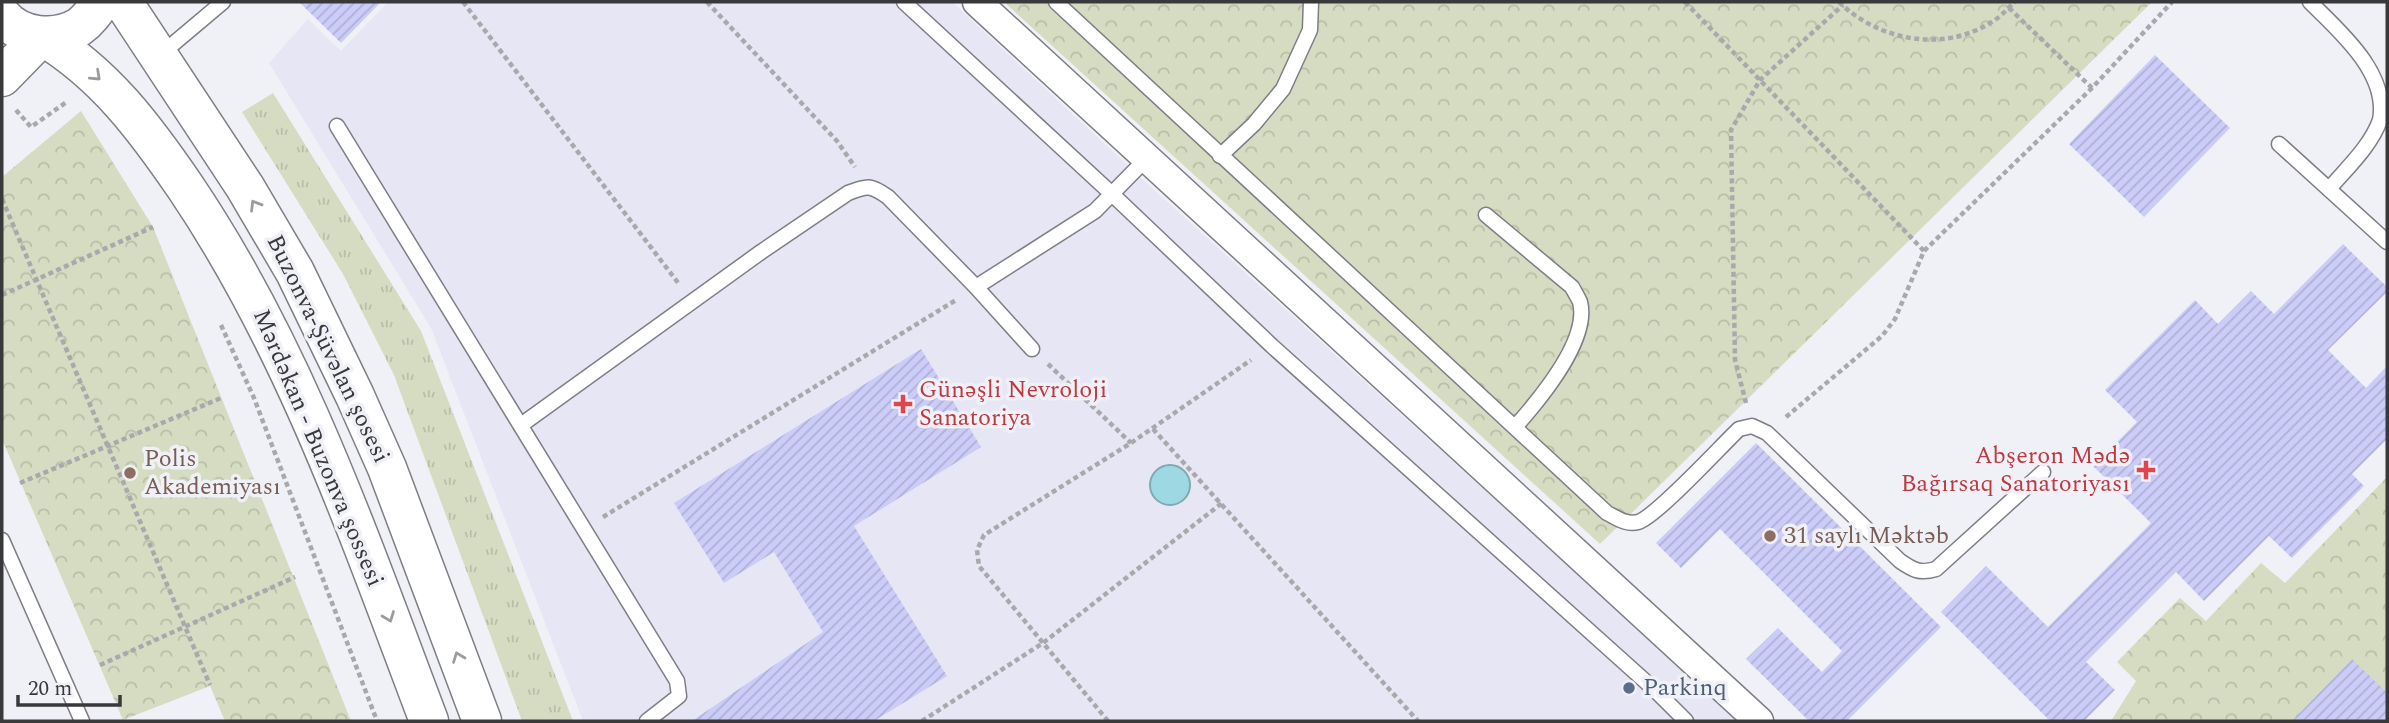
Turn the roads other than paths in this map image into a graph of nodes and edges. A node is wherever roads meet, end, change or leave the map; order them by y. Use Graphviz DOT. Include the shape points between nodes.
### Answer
graph roads {
  1 [pos="101,2"];
  2 [pos="123,2"];
  3 [pos="223,2"];
  4 [pos="904,2"];
  5 [pos="976,2"];
  6 [pos="1056,2"];
  7 [pos="1311,2"];
  8 [pos="2310,2"];
  9 [pos="2,16"];
  10 [pos="42,36"];
  11 [pos="158,56"];
  12 [pos="2,77"];
  13 [pos="337,126"];
  14 [pos="2279,144"];
  15 [pos="1220,156"];
  16 [pos="1147,158"];
  17 [pos="2329,189"];
  18 [pos="1113,195"];
  19 [pos="1486,215"];
  20 [pos="2387,242"];
  21 [pos="976,287"];
  22 [pos="1032,349"];
  23 [pos="521,425"];
  24 [pos="1516,426"];
  25 [pos="2043,472"];
  26 [pos="2,540"];
  27 [pos="82,721"];
  28 [pos="429,721"];
  29 [pos="482,721"];
  30 [pos="647,721"];
  31 [pos="1686,721"];
  32 [pos="1759,721"];
  1 -- 10 [label="main road" via="79,26"];
  2 -- 11 [label="main road, Buzonva-Şüvəlan şosesi"];
  3 -- 11 [label="lane"];
  4 -- 18 [label="lane"];
  5 -- 16 [label="street"];
  6 -- 15 [label="lane"];
  7 -- 15 [label="lane" via="1310,30 1283,89 1255,124"];
  8 -- 17 [label="lane" via="2372,68 2383,101 2380,120 2367,144"];
  9 -- 10 [label="main road, Mərdəkan - Buzonva şossesi" via="23,31"];
  10 -- 12 [label="main road"];
  10 -- 28 [label="main road, Mərdəkan - Buzonva şossesi, one-way" via="99,78 137,120 205,217 254,299 339,486"];
  29 -- 11 [label="main road, Buzonva-Şüvəlan şosesi, one-way" via="387,468 295,272"];
  13 -- 23 [label="lane"];
  14 -- 17 [label="lane"];
  15 -- 24 [label="lane"];
  16 -- 18 [label="lane"];
  16 -- 32 [label="street"];
  17 -- 20 [label="lane"];
  18 -- 21 [label="lane"];
  18 -- 31 [label="lane" via="1272,346"];
  19 -- 24 [label="lane" via="1572,287 1580,302 1580,325 1559,372"];
  21 -- 22 [label="lane"];
  21 -- 23 [label="lane" via="888,197 873,187 863,187 761,252"];
  23 -- 30 [label="lane" via="677,681 679,696"];
  24 -- 25 [label="lane" via="1607,513 1625,523 1639,522 1656,511 1738,429 1752,426 1767,433 1900,561 1925,572 1936,569"];
  26 -- 27 [label="lane"];
}
